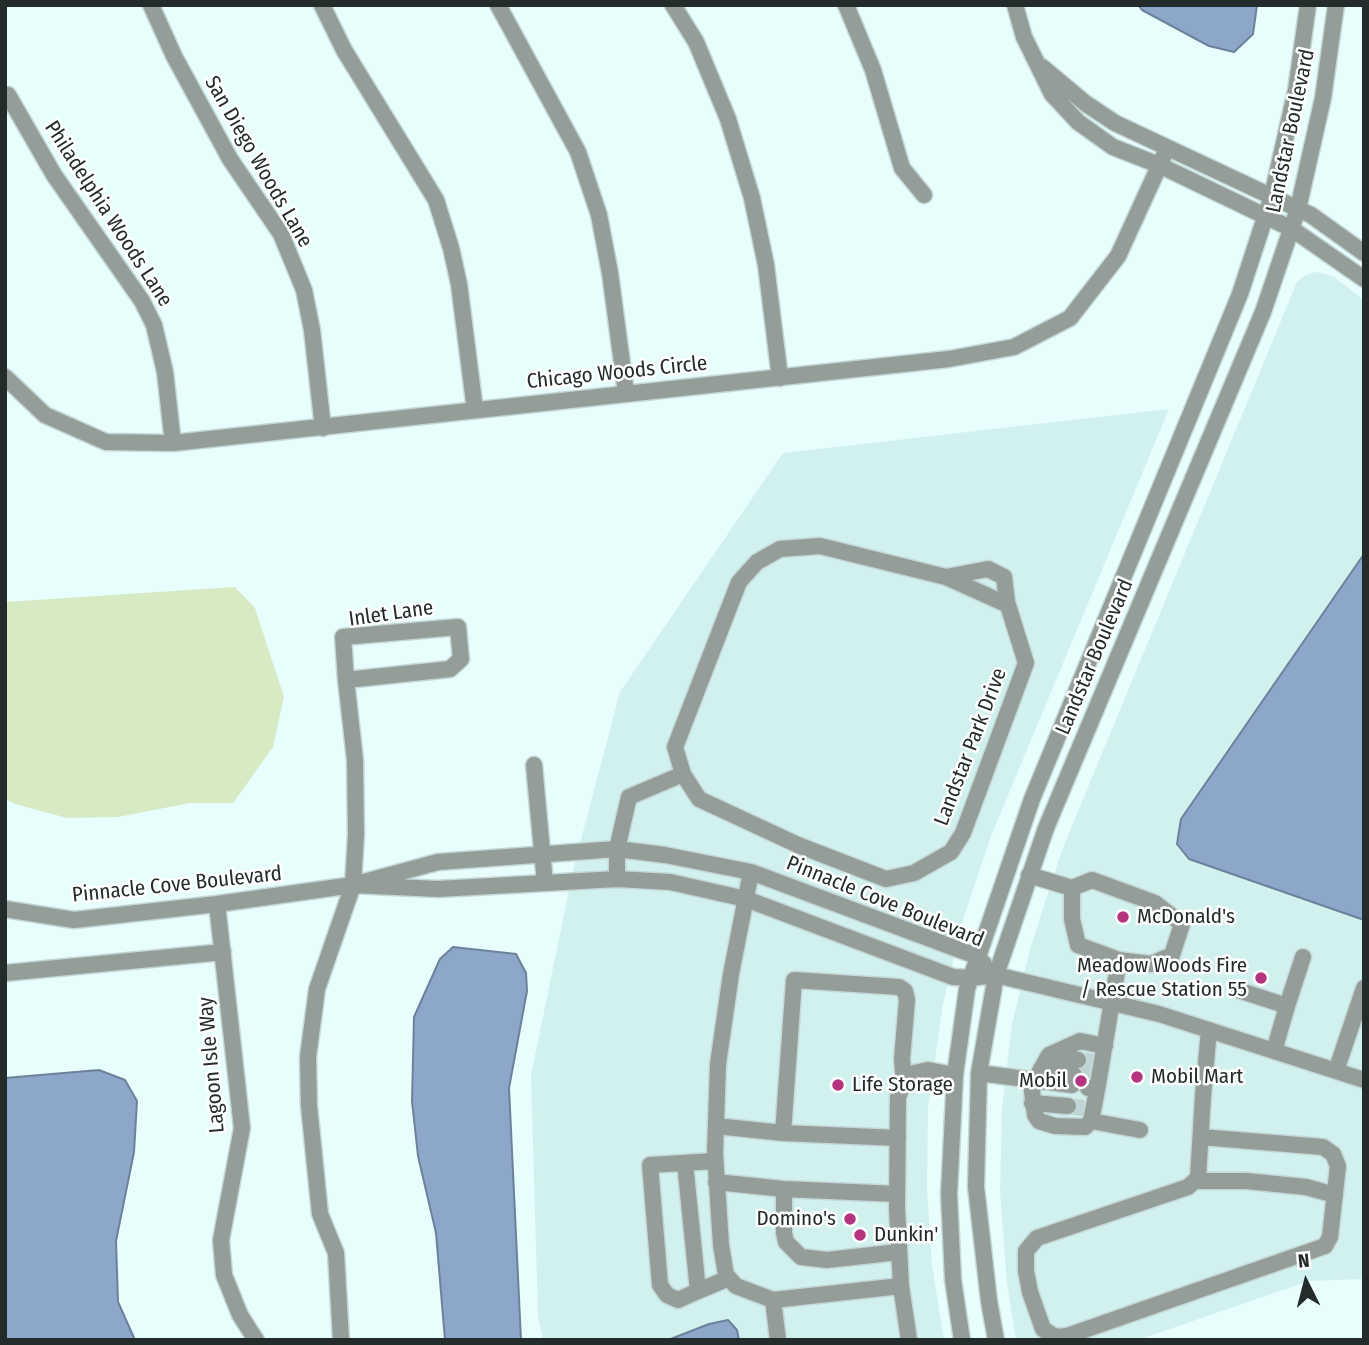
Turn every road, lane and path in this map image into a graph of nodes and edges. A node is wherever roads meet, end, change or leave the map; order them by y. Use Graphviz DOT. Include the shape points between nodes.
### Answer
graph roads {
  1 [pos="151,5"];
  2 [pos="322,5"];
  3 [pos="498,5"];
  4 [pos="673,5"];
  5 [pos="846,5"];
  6 [pos="1015,5"];
  7 [pos="1308,5"];
  8 [pos="1336,5"];
  9 [pos="1035,61"];
  10 [pos="8,95"];
  11 [pos="1167,149"];
  12 [pos="1159,166"];
  13 [pos="924,195"];
  14 [pos="1272,196"];
  15 [pos="1298,209"];
  16 [pos="1266,217"];
  17 [pos="1292,229"];
  18 [pos="1364,253"];
  19 [pos="1364,279"];
  20 [pos="5,377"];
  21 [pos="780,378"];
  22 [pos="626,393"];
  23 [pos="475,410"];
  24 [pos="323,428"];
  25 [pos="173,443"];
  26 [pos="946,577"];
  27 [pos="1008,605"];
  28 [pos="346,680"];
  29 [pos="534,765"];
  30 [pos="683,774"];
  31 [pos="617,849"];
  32 [pos="543,854"];
  33 [pos="751,872"];
  34 [pos="1030,875"];
  35 [pos="617,879"];
  36 [pos="545,883"];
  37 [pos="353,885"];
  38 [pos="1072,888"];
  39 [pos="746,899"];
  40 [pos="217,904"];
  41 [pos="5,909"];
  42 [pos="864,914"];
  43 [pos="854,939"];
  44 [pos="223,952"];
  45 [pos="977,956"];
  46 [pos="1303,957"];
  47 [pos="1119,960"];
  48 [pos="5,972"];
  49 [pos="996,975"];
  50 [pos="970,978"];
  51 [pos="1364,988"];
  52 [pos="1238,990"];
  53 [pos="1113,1003"];
  54 [pos="1287,1006"];
  55 [pos="1209,1030"];
  56 [pos="1357,1033"];
  57 [pos="1105,1046"];
  58 [pos="1273,1051"];
  59 [pos="1042,1068"];
  60 [pos="1336,1071"];
  61 [pos="979,1073"];
  62 [pos="955,1075"];
  63 [pos="1088,1075"];
  64 [pos="1364,1080"];
  65 [pos="904,1083"];
  66 [pos="1032,1103"];
  67 [pos="1084,1111"];
  68 [pos="716,1126"];
  69 [pos="1140,1130"];
  70 [pos="783,1133"];
  71 [pos="1201,1137"];
  72 [pos="898,1138"];
  73 [pos="715,1161"];
  74 [pos="685,1163"];
  75 [pos="1195,1181"];
  76 [pos="716,1182"];
  77 [pos="784,1189"];
  78 [pos="897,1194"];
  79 [pos="1335,1195"];
  80 [pos="899,1252"];
  81 [pos="729,1278"];
  82 [pos="901,1286"];
  83 [pos="698,1291"];
  84 [pos="773,1300"];
  85 [pos="256,1340"];
  86 [pos="341,1340"];
  87 [pos="778,1340"];
  88 [pos="909,1340"];
  89 [pos="962,1340"];
  90 [pos="996,1340"];
  1 -- 24 [label="street, San Diego Woods Lane" via="230,159 281,234 304,290"];
  2 -- 23 [label="street" via="344,50 436,200 459,284"];
  3 -- 22 [label="street" via="578,152 599,215"];
  4 -- 21 [label="street" via="696,42 728,119 752,198 766,265"];
  5 -- 13 [label="street" via="873,70 902,168"];
  6 -- 9 [label="street"];
  7 -- 14 [label="street, Landstar Boulevard" via="1296,90"];
  8 -- 15 [label="street, Landstar Boulevard" via="1323,98"];
  9 -- 11 [label="street" via="1115,123"];
  9 -- 12 [label="street" via="1052,94 1078,122 1113,147"];
  10 -- 25 [label="street, Philadelphia Woods Lane" via="54,175 154,325"];
  11 -- 12 [label="street, Chicago Woods Circle"];
  11 -- 14 [label="street"];
  12 -- 16 [label="street"];
  12 -- 21 [label="street, Chicago Woods Circle" via="1118,256 1070,318 1014,347"];
  14 -- 15 [label="street"];
  14 -- 16 [label="street, Landstar Boulevard"];
  15 -- 17 [label="street, Landstar Boulevard"];
  15 -- 18 [label="street"];
  16 -- 17 [label="street"];
  16 -- 45 [label="street, Landstar Boulevard" via="1240,293 1032,799"];
  17 -- 19 [label="street"];
  17 -- 34 [label="street, Landstar Boulevard" via="1263,313 1056,803"];
  20 -- 25 [label="street, Chicago Woods Circle" via="46,415 106,442"];
  21 -- 22 [label="street, Chicago Woods Circle"];
  22 -- 23 [label="street, Chicago Woods Circle"];
  23 -- 24 [label="street, Chicago Woods Circle"];
  24 -- 25 [label="street, Chicago Woods Circle"];
  26 -- 27 [label="street, Landstar Park Drive"];
  26 -- 27 [label="street, Landstar Park Drive" via="988,569 1004,577"];
  26 -- 30 [label="street, Landstar Park Drive" via="820,546 780,549 757,562 739,582 675,747"];
  27 -- 30 [label="street, Landstar Park Drive" via="1026,663 963,833 951,852 914,873 886,879 798,845 699,799"];
  28 -- 28 [label="street, Inlet Lane" via="343,637 458,627 461,659 450,669"];
  28 -- 37 [label="street, Inlet Lane" via="355,760"];
  29 -- 32 [label="street"];
  30 -- 31 [label="street" via="629,797"];
  31 -- 32 [label="street, Pinnacle Cove Boulevard"];
  31 -- 33 [label="street, Pinnacle Cove Boulevard"];
  31 -- 35 [label="street"];
  32 -- 36 [label="street"];
  32 -- 37 [label="street, Pinnacle Cove Boulevard" via="439,862"];
  33 -- 39 [label="street"];
  33 -- 42 [label="street, Pinnacle Cove Boulevard"];
  34 -- 38 [label="street"];
  34 -- 49 [label="street, Landstar Boulevard"];
  35 -- 36 [label="street, Pinnacle Cove Boulevard"];
  35 -- 39 [label="street, Pinnacle Cove Boulevard" via="670,882"];
  36 -- 37 [label="street, Pinnacle Cove Boulevard" via="438,889"];
  37 -- 40 [label="street, Pinnacle Cove Boulevard"];
  37 -- 86 [label="street, Inlet Lane" via="317,989 308,1057 320,1213 336,1253"];
  38 -- 47 [label="street" via="1077,944"];
  38 -- 47 [label="street" via="1092,880 1155,903 1182,924 1172,955 1151,964"];
  39 -- 43 [label="street, Pinnacle Cove Boulevard"];
  39 -- 68 [label="street" via="718,1064"];
  40 -- 41 [label="street, Pinnacle Cove Boulevard" via="75,920"];
  40 -- 44 [label="street, Lagoon Isle Way"];
  42 -- 43 [label="street"];
  42 -- 45 [label="street, Pinnacle Cove Boulevard"];
  43 -- 50 [label="street, Pinnacle Cove Boulevard" via="953,977"];
  44 -- 48 [label="street"];
  44 -- 85 [label="street, Lagoon Isle Way" via="242,1128 221,1240 224,1275"];
  45 -- 49 [label="street, Pinnacle Cove Boulevard"];
  45 -- 50 [label="street, Landstar Boulevard"];
  46 -- 54 [label="street"];
  47 -- 53 [label="street"];
  49 -- 50 [label="street, Pinnacle Cove Boulevard"];
  49 -- 53 [label="street"];
  49 -- 61 [label="street, Landstar Boulevard"];
  50 -- 62 [label="street, Landstar Boulevard"];
  51 -- 56 [label="street"];
  52 -- 54 [label="street"];
  53 -- 55 [label="street"];
  53 -- 57 [label="street"];
  54 -- 58 [label="street"];
  55 -- 58 [label="street"];
  55 -- 71 [label="street"];
  56 -- 60 [label="street"];
  57 -- 59 [label="street" via="1080,1041"];
  57 -- 63 [label="street"];
  58 -- 60 [label="street"];
  59 -- 61 [label="street"];
  59 -- 63 [label="street"];
  59 -- 63 [label="street"];
  59 -- 66 [label="street"];
  60 -- 64 [label="street"];
  61 -- 90 [label="street, Landstar Boulevard" via="976,1186"];
  62 -- 65 [label="street" via="928,1070 914,1073"];
  62 -- 89 [label="street, Landstar Boulevard" via="949,1240"];
  63 -- 67 [label="street"];
  65 -- 70 [label="street" via="905,992 899,987 794,980"];
  65 -- 72 [label="street" via="898,1097"];
  66 -- 67 [label="street"];
  66 -- 67 [label="street" via="1039,1122 1055,1126 1085,1127"];
  67 -- 69 [label="street"];
  68 -- 70 [label="street"];
  68 -- 73 [label="street"];
  70 -- 72 [label="street"];
  71 -- 75 [label="street"];
  71 -- 79 [label="street" via="1323,1147 1333,1154 1338,1166"];
  72 -- 78 [label="street"];
  73 -- 74 [label="street"];
  73 -- 76 [label="street"];
  74 -- 83 [label="street"];
  74 -- 83 [label="street" via="650,1164 660,1285 678,1300"];
  75 -- 79 [label="street" via="1246,1181"];
  75 -- 79 [label="street" via="1037,1238 1027,1251 1026,1271 1043,1329 1055,1337 1067,1336 1325,1246"];
  76 -- 77 [label="street"];
  76 -- 81 [label="street"];
  77 -- 78 [label="street"];
  77 -- 80 [label="street" via="786,1242 801,1257 827,1260"];
  78 -- 80 [label="street"];
  80 -- 82 [label="street"];
  81 -- 83 [label="street"];
  81 -- 84 [label="street" via="736,1286"];
  82 -- 84 [label="street"];
  82 -- 88 [label="street"];
  84 -- 87 [label="street"];
}
